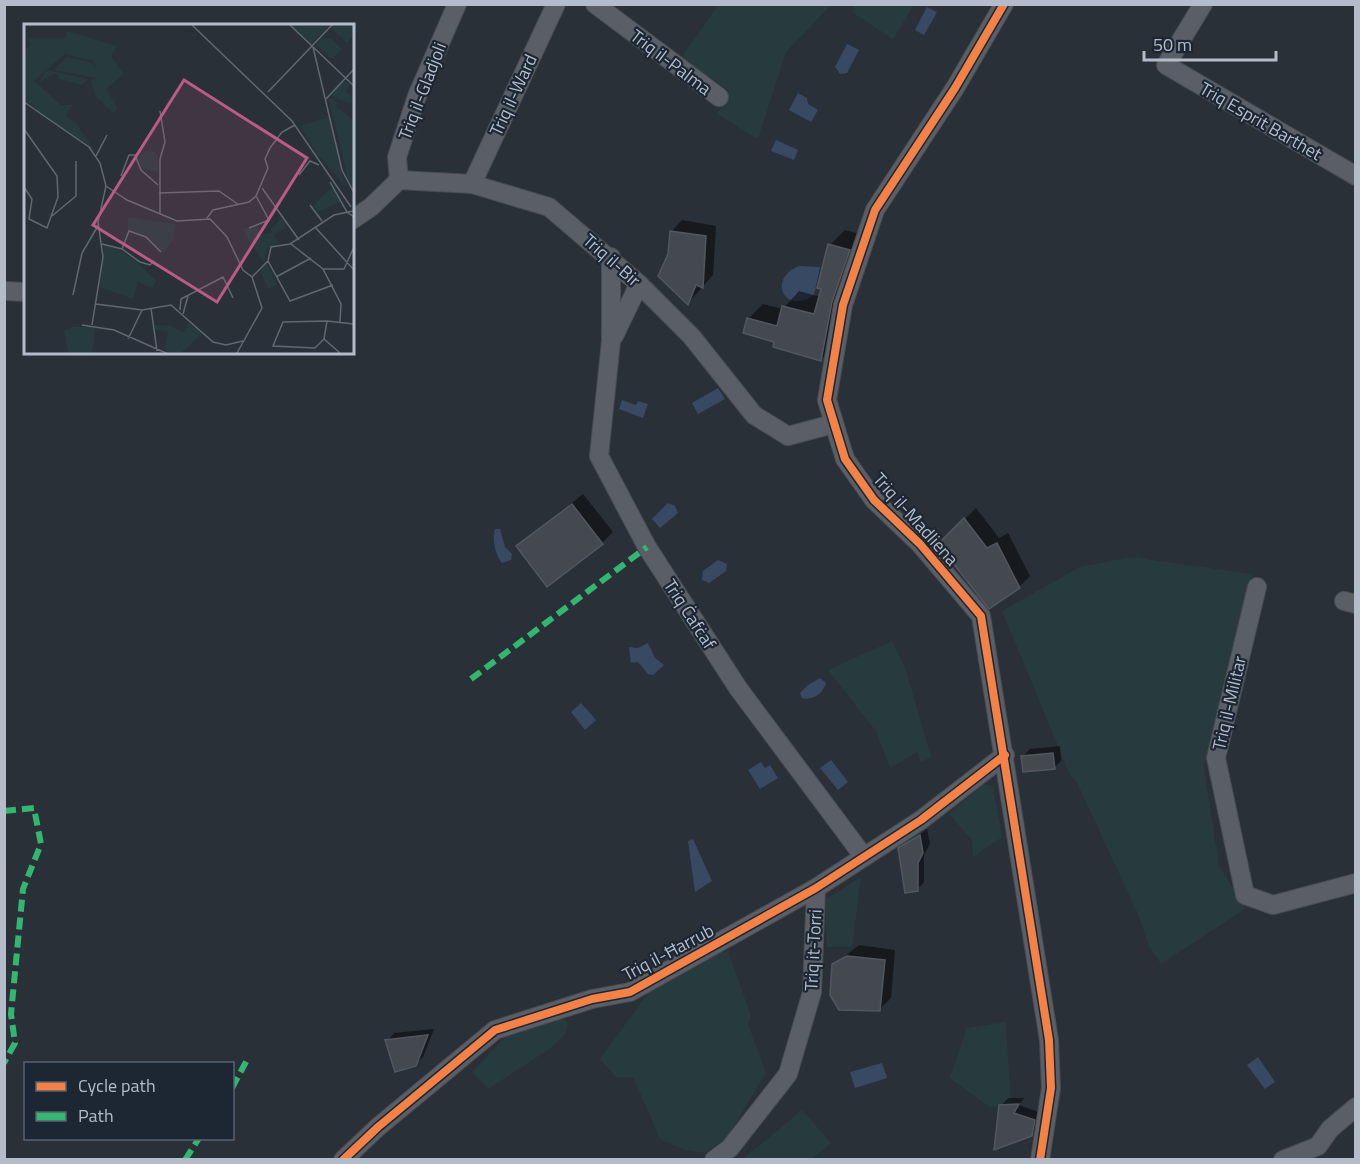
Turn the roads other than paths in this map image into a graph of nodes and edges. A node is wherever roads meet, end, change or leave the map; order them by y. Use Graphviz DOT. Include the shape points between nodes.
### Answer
graph roads {
  1 [pos="457,4"];
  2 [pos="595,4"];
  3 [pos="1004,4"];
  4 [pos="1203,4"];
  5 [pos="555,5"];
  6 [pos="719,97"];
  7 [pos="1356,176"];
  8 [pos="399,180"];
  9 [pos="472,184"];
  10 [pos="354,219"];
  11 [pos="611,258"];
  12 [pos="639,284"];
  13 [pos="4,291"];
  14 [pos="24,292"];
  15 [pos="611,341"];
  16 [pos="833,424"];
  17 [pos="1257,587"];
  18 [pos="1005,754"];
  19 [pos="864,857"];
  20 [pos="1356,883"];
  21 [pos="816,888"];
  22 [pos="1356,1107"];
  23 [pos="1356,1128"];
  24 [pos="1330,1129"];
  25 [pos="343,1160"];
  26 [pos="714,1160"];
  27 [pos="1040,1160"];
  28 [pos="1283,1160"];
  1 -- 8 [label="street, Triq il-Gladjoli" via="417,96 397,157"];
  2 -- 6 [label="street, Triq il-Palma"];
  3 -- 16 [label="street, Triq il-Madliena" via="955,88 875,210 843,305 827,400"];
  4 -- 7 [label="street, Triq Esprit Barthet" via="1166,65"];
  5 -- 9 [label="street, Triq il-Ward"];
  8 -- 9 [label="street, Triq il-Bir"];
  8 -- 10 [label="street"];
  9 -- 11 [label="street, Triq il-Bir" via="549,207"];
  11 -- 12 [label="street, Triq il-Bir"];
  11 -- 15 [label="street, Triq Ċafċaf"];
  12 -- 15 [label="street, Triq Ċafċaf"];
  12 -- 16 [label="street, Triq il-Bir" via="692,338 754,415 788,436"];
  13 -- 14 [label="street"];
  15 -- 19 [label="street, Triq Ċafċaf" via="599,456 646,547 738,688"];
  16 -- 18 [label="street, Triq il-Madliena" via="845,459 874,500 920,544 981,616"];
  17 -- 20 [label="street, Triq il-Militar" via="1216,758 1245,895 1273,905"];
  18 -- 19 [label="street, Triq il-Ħarrub" via="921,820"];
  18 -- 27 [label="street, Triq il-Madliena" via="1049,1040 1051,1088"];
  19 -- 21 [label="street, Triq il-Ħarrub"];
  21 -- 25 [label="street, Triq il-Ħarrub" via="630,992 592,999 495,1030"];
  21 -- 26 [label="street, Triq it-Torri" via="812,992 788,1074 730,1148"];
  22 -- 24 [label="street"];
  23 -- 24 [label="street"];
  24 -- 28 [label="street" via="1318,1146"];
}
